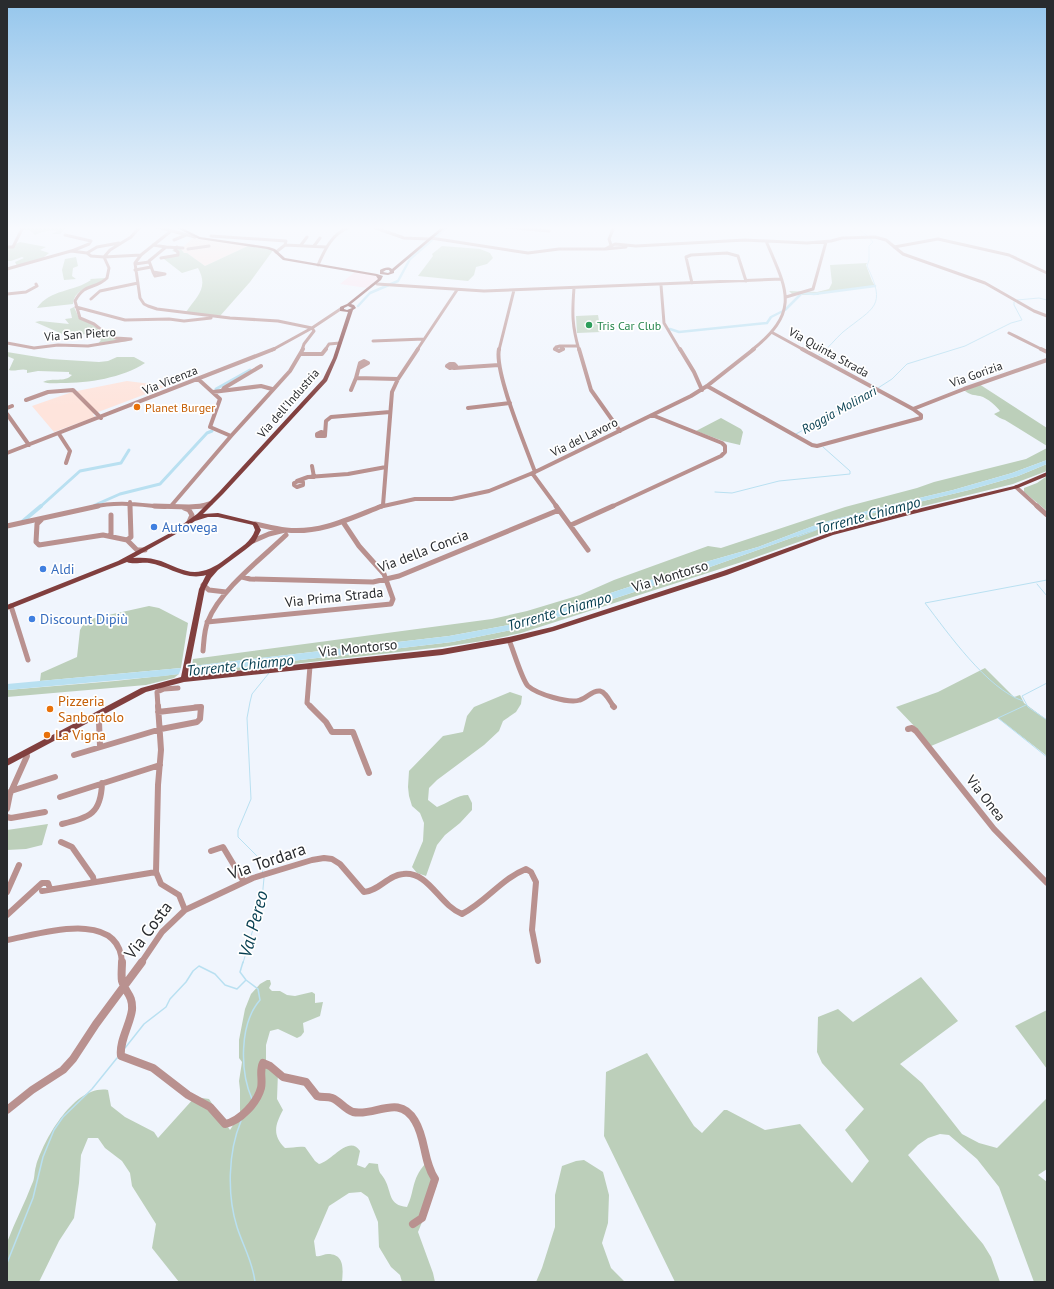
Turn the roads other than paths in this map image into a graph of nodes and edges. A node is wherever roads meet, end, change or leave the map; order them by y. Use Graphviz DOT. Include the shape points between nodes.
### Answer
graph roads {
  1 [pos="34,287"];
  2 [pos="90,287"];
  3 [pos="118,287"];
  4 [pos="139,287"];
  5 [pos="370,287"];
  6 [pos="420,287"];
  7 [pos="598,287"];
  8 [pos="660,287"];
  9 [pos="783,287"];
  10 [pos="814,287"];
  11 [pos="992,287"];
  12 [pos="574,288"];
  13 [pos="457,290"];
  14 [pos="514,290"];
  15 [pos="7,294"];
  16 [pos="786,297"];
  17 [pos="91,299"];
  18 [pos="76,307"];
  19 [pos="348,309"];
  20 [pos="1047,316"];
  21 [pos="217,317"];
  22 [pos="300,327"];
  23 [pos="307,330"];
  24 [pos="773,333"];
  25 [pos="1009,333"];
  26 [pos="424,339"];
  27 [pos="372,341"];
  28 [pos="7,343"];
  29 [pos="340,343"];
  30 [pos="578,346"];
  31 [pos="563,347"];
  32 [pos="1047,352"];
  33 [pos="301,354"];
  34 [pos="1047,360"];
  35 [pos="499,365"];
  36 [pos="261,366"];
  37 [pos="455,366"];
  38 [pos="359,368"];
  39 [pos="356,378"];
  40 [pos="198,379"];
  41 [pos="398,379"];
  42 [pos="707,386"];
  43 [pos="272,389"];
  44 [pos="351,390"];
  45 [pos="702,390"];
  46 [pos="222,391"];
  47 [pos="213,392"];
  48 [pos="26,400"];
  49 [pos="510,402"];
  50 [pos="468,408"];
  51 [pos="913,409"];
  52 [pos="390,412"];
  53 [pos="7,414"];
  54 [pos="652,415"];
  55 [pos="101,418"];
  56 [pos="326,428"];
  57 [pos="620,431"];
  58 [pos="59,434"];
  59 [pos="231,436"];
  60 [pos="29,445"];
  61 [pos="7,447"];
  62 [pos="9,453"];
  63 [pos="66,463"];
  64 [pos="312,466"];
  65 [pos="386,467"];
  66 [pos="534,472"];
  67 [pos="1047,474"];
  68 [pos="314,476"];
  69 [pos="308,477"];
  70 [pos="1016,487"];
  71 [pos="221,493"];
  72 [pos="130,502"];
  73 [pos="109,503"];
  74 [pos="211,503"];
  75 [pos="383,505"];
  76 [pos="171,506"];
  77 [pos="182,507"];
  78 [pos="559,510"];
  79 [pos="218,514"];
  80 [pos="1047,515"];
  81 [pos="35,522"];
  82 [pos="189,522"];
  83 [pos="342,522"];
  84 [pos="255,524"];
  85 [pos="8,525"];
  86 [pos="571,525"];
  87 [pos="287,532"];
  88 [pos="111,536"];
  89 [pos="127,540"];
  90 [pos="253,541"];
  91 [pos="156,544"];
  92 [pos="149,548"];
  93 [pos="588,550"];
  94 [pos="156,561"];
  95 [pos="120,563"];
  96 [pos="217,568"];
  97 [pos="191,574"];
  98 [pos="242,577"];
  99 [pos="387,579"];
  100 [pos="203,587"];
  101 [pos="212,591"];
  102 [pos="226,592"];
  103 [pos="200,598"];
  104 [pos="9,607"];
  105 [pos="207,622"];
  106 [pos="509,640"];
  107 [pos="203,651"];
  108 [pos="28,660"];
  109 [pos="310,666"];
  110 [pos="184,680"];
  111 [pos="178,688"];
  112 [pos="614,707"];
  113 [pos="158,712"];
  114 [pos="97,716"];
  115 [pos="908,729"];
  116 [pos="159,730"];
  117 [pos="100,746"];
  118 [pos="26,753"];
  119 [pos="74,755"];
  120 [pos="7,763"];
  121 [pos="160,765"];
  122 [pos="369,773"];
  123 [pos="55,777"];
  124 [pos="102,783"];
  125 [pos="11,791"];
  126 [pos="60,797"];
  127 [pos="7,809"];
  128 [pos="45,812"];
  129 [pos="7,817"];
  130 [pos="62,824"];
  131 [pos="61,842"];
  132 [pos="211,851"];
  133 [pos="19,865"];
  134 [pos="156,872"];
  135 [pos="94,882"];
  136 [pos="244,882"];
  137 [pos="1047,883"];
  138 [pos="50,889"];
  139 [pos="42,891"];
  140 [pos="7,892"];
  141 [pos="185,910"];
  142 [pos="7,915"];
  143 [pos="7,940"];
  144 [pos="538,961"];
  145 [pos="124,987"];
  146 [pos="7,1110"];
  147 [pos="413,1224"];
  1 -- 15 [label="street" via="26,292"];
  2 -- 18 [label="street" via="80,291 75,301"];
  3 -- 17 [label="street" via="100,291"];
  4 -- 21 [label="street" via="140,298 148,306"];
  5 -- 19 [label="main road, Via Vicenza"];
  6 -- 13 [label="street"];
  7 -- 12 [label="street"];
  8 -- 45 [label="street" via="664,323"];
  9 -- 16 [label="street, Via del Lavoro"];
  10 -- 16 [label="street"];
  11 -- 20 [label="street"];
  12 -- 14 [label="street"];
  12 -- 30 [label="street" via="573,329"];
  13 -- 14 [label="street"];
  13 -- 26 [label="street"];
  14 -- 35 [label="street" via="498,354"];
  16 -- 24 [label="street, Via del Lavoro" via="786,310"];
  18 -- 21 [label="street" via="133,321 184,321"];
  18 -- 28 [label="street, Via San Pietro" via="79,316 104,332 118,339 132,338 88,346 58,345 34,348"];
  19 -- 23 [label="street, Via Vicenza"];
  19 -- 29 [label="main road, Via dell'Industria"];
  21 -- 22 [label="street" via="278,321"];
  22 -- 23 [label="street"];
  22 -- 23 [label="street"];
  23 -- 33 [label="street" via="314,331 304,344"];
  23 -- 40 [label="street, Via Vicenza" via="274,350"];
  24 -- 42 [label="street, Via del Lavoro"];
  24 -- 51 [label="street, Via Quinta Strada"];
  25 -- 32 [label="street"];
  26 -- 27 [label="street"];
  26 -- 41 [label="street"];
  29 -- 33 [label="street" via="329,344 322,354"];
  29 -- 71 [label="main road, Via dell'Industria" via="325,380"];
  30 -- 31 [label="street"];
  30 -- 57 [label="street" via="591,390"];
  33 -- 43 [label="street" via="290,371"];
  34 -- 51 [label="street, Via Gorizia"];
  35 -- 37 [label="street" via="462,368"];
  35 -- 49 [label="street"];
  36 -- 46 [label="street"];
  38 -- 39 [label="street"];
  39 -- 41 [label="street"];
  39 -- 44 [label="street"];
  40 -- 47 [label="street"];
  40 -- 55 [label="street, Via Vicenza"];
  41 -- 52 [label="street" via="392,392"];
  42 -- 45 [label="street, Via del Lavoro"];
  42 -- 51 [label="street" via="807,444 817,446 921,418"];
  43 -- 46 [label="street" via="261,386"];
  43 -- 59 [label="street"];
  45 -- 54 [label="street, Via del Lavoro"];
  46 -- 47 [label="street"];
  47 -- 59 [label="street" via="220,399 210,427"];
  48 -- 55 [label="street" via="48,392 73,390"];
  49 -- 50 [label="street"];
  49 -- 66 [label="street"];
  52 -- 56 [label="street" via="331,418 326,421"];
  52 -- 65 [label="street"];
  53 -- 60 [label="street"];
  54 -- 57 [label="street, Via del Lavoro"];
  54 -- 86 [label="street" via="722,443 725,452"];
  55 -- 58 [label="street, Via Vicenza"];
  56 -- 56 [label="street" via="325,435 318,433"];
  57 -- 66 [label="street, Via del Lavoro"];
  58 -- 60 [label="street, Via Vicenza"];
  58 -- 63 [label="street" via="70,451"];
  59 -- 76 [label="street"];
  60 -- 62 [label="street, Via Vicenza"];
  61 -- 62 [label="street"];
  64 -- 68 [label="street"];
  65 -- 68 [label="street" via="348,474"];
  65 -- 75 [label="street"];
  66 -- 75 [label="street, Via del Lavoro" via="470,496 452,499 415,499"];
  66 -- 78 [label="street"];
  67 -- 70 [label="main road, Via Montorso"];
  68 -- 69 [label="street"];
  69 -- 69 [label="street" via="303,484 302,481 297,481"];
  70 -- 80 [label="street"];
  70 -- 106 [label="main road, Via Montorso" via="909,512 832,534 725,573 552,629"];
  71 -- 74 [label="main road, Via dell'Industria"];
  71 -- 79 [label="main road, Via dell'Industria" via="213,507"];
  72 -- 73 [label="street"];
  72 -- 76 [label="street"];
  72 -- 89 [label="street" via="131,537"];
  73 -- 81 [label="street"];
  73 -- 88 [label="street"];
  74 -- 77 [label="street" via="200,508"];
  74 -- 82 [label="main road, Via dell'Industria"];
  75 -- 83 [label="street, Via del Lavoro"];
  76 -- 77 [label="street"];
  77 -- 82 [label="street" via="191,512"];
  78 -- 86 [label="street"];
  78 -- 99 [label="street, Via della Concia"];
  79 -- 82 [label="main road, Via dell'Industria"];
  79 -- 84 [label="main road, Via dell'Industria"];
  81 -- 85 [label="street"];
  81 -- 88 [label="street" via="36,542 40,545 92,536"];
  82 -- 91 [label="main road, Via dell'Industria"];
  83 -- 87 [label="street, Via del Lavoro" via="321,528"];
  83 -- 99 [label="street, Via Prima Strada" via="358,546"];
  84 -- 87 [label="street, Via del Lavoro"];
  84 -- 90 [label="main road" via="258,530"];
  86 -- 93 [label="street"];
  87 -- 90 [label="street, Via del Lavoro" via="269,534"];
  87 -- 98 [label="street"];
  88 -- 89 [label="street"];
  89 -- 92 [label="street" via="137,550"];
  90 -- 96 [label="main road"];
  91 -- 92 [label="main road, Via dell'Industria"];
  91 -- 94 [label="main road" via="151,551 151,557"];
  92 -- 95 [label="main road, Via dell'Industria"];
  94 -- 95 [label="main road, Via dell'Industria" via="136,559"];
  94 -- 97 [label="main road, Via dell'Industria"];
  95 -- 104 [label="main road, Via dell'Industria"];
  96 -- 97 [label="main road" via="202,574"];
  96 -- 100 [label="main road"];
  97 -- 100 [label="main road"];
  98 -- 99 [label="street, Via della Concia" via="359,582"];
  98 -- 102 [label="street"];
  99 -- 105 [label="street, Via Prima Strada" via="393,599 391,604"];
  100 -- 101 [label="street"];
  100 -- 103 [label="main road"];
  101 -- 102 [label="street"];
  101 -- 103 [label="street"];
  102 -- 105 [label="street" via="216,604"];
  103 -- 110 [label="main road"];
  104 -- 108 [label="street"];
  105 -- 107 [label="street"];
  106 -- 109 [label="main road, Via Montorso" via="442,652"];
  106 -- 112 [label="street" via="526,685 547,696 575,701 592,693 604,693"];
  109 -- 110 [label="main road, Via Montorso"];
  109 -- 122 [label="street" via="307,704 326,722 332,732 353,732"];
  110 -- 114 [label="main road, Via Montorso" via="144,690"];
  111 -- 113 [label="street" via="157,692"];
  113 -- 116 [label="street"];
  113 -- 116 [label="street" via="200,706 201,708 197,722"];
  114 -- 117 [label="street"];
  114 -- 118 [label="main road, Via Montorso"];
  115 -- 137 [label="street, Via Onea" via="916,730 994,829"];
  116 -- 117 [label="street"];
  116 -- 121 [label="street"];
  117 -- 119 [label="street"];
  118 -- 120 [label="main road, Via Montorso"];
  118 -- 125 [label="street" via="23,769"];
  121 -- 124 [label="street"];
  121 -- 134 [label="street"];
  123 -- 125 [label="street"];
  124 -- 126 [label="street"];
  124 -- 130 [label="street" via="100,804 96,811"];
  125 -- 127 [label="street"];
  128 -- 129 [label="street"];
  131 -- 135 [label="street" via="72,847"];
  132 -- 136 [label="street" via="223,847"];
  133 -- 140 [label="street"];
  134 -- 135 [label="street"];
  134 -- 141 [label="street, Via Costa" via="161,884 179,895"];
  135 -- 138 [label="street"];
  136 -- 141 [label="street, Via Tordara"];
  136 -- 144 [label="street, Via Tordara" via="312,860 332,859 340,864 364,892 374,890 395,875 404,873 421,876 451,910 462,914 498,885 526,869 534,874 537,892 533,913 533,940"];
  138 -- 139 [label="street"];
  138 -- 142 [label="street" via="48,883 38,885"];
  141 -- 145 [label="street, Via Costa" via="162,932"];
  143 -- 145 [label="street" via="65,929 106,933 119,947"];
  145 -- 146 [label="street, Via Costa" via="63,1070"];
  145 -- 147 [label="street" via="129,991 132,1006 120,1050 121,1056 153,1068 182,1091 210,1107 225,1124 230,1124 245,1112 254,1100 260,1090 263,1063 286,1078 302,1080 309,1084 316,1096 330,1097 354,1112 392,1106 404,1109 412,1115 429,1171 435,1178 422,1218"];
}
